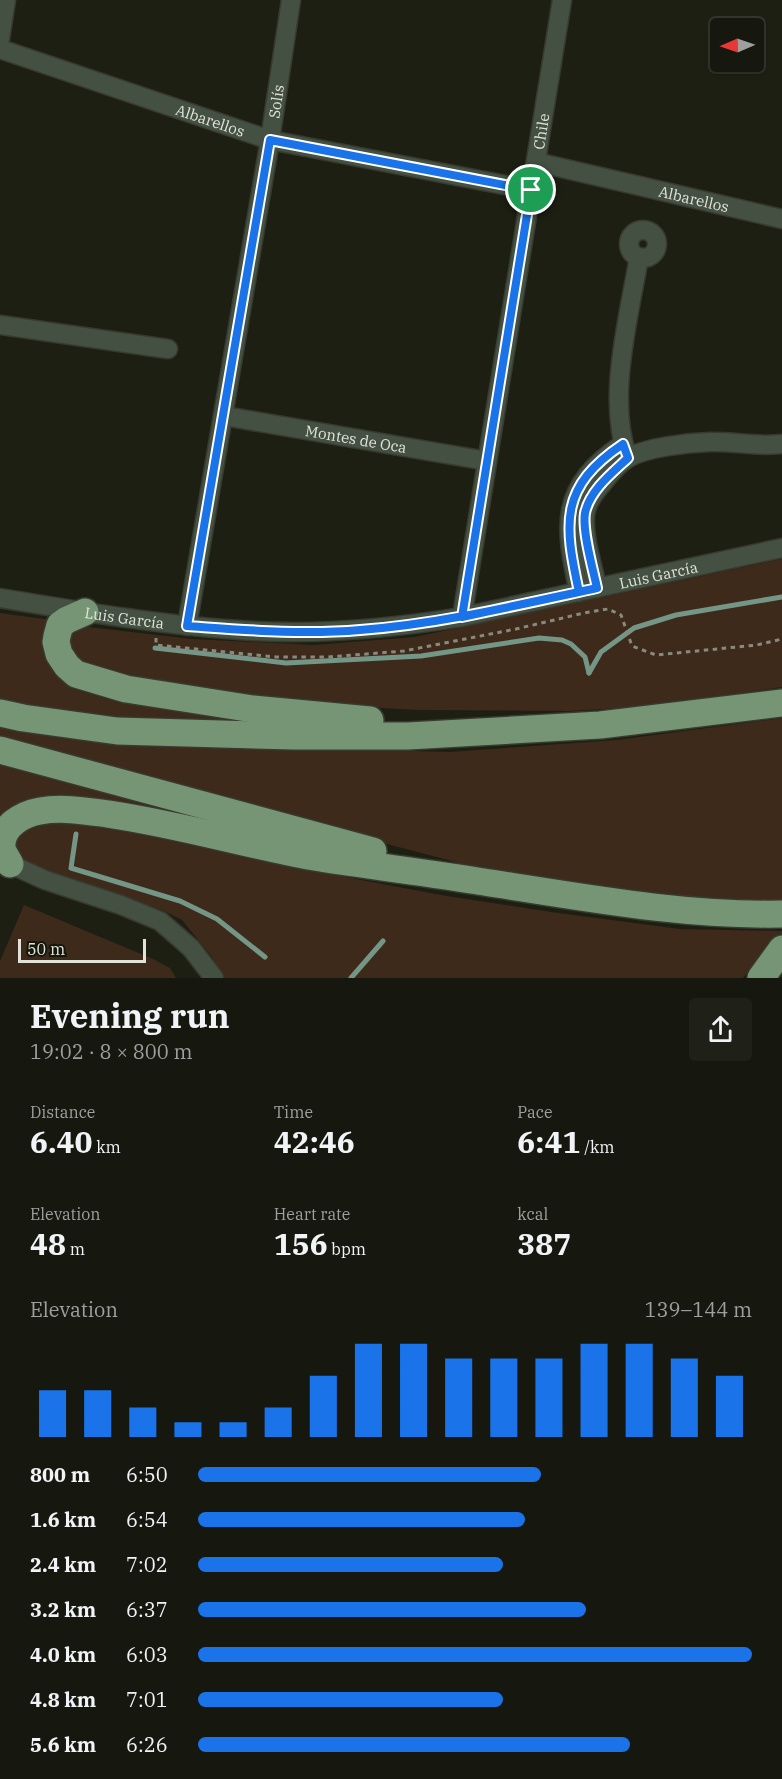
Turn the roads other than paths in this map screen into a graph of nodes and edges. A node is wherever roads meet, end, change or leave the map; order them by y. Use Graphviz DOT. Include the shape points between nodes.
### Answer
graph roads {
  1 [pos="6,0"];
  2 [pos="291,0"];
  3 [pos="562,0"];
  4 [pos="0,39"];
  5 [pos="0,49"];
  6 [pos="270,140"];
  7 [pos="536,162"];
  8 [pos="531,190"];
  9 [pos="782,219"];
  10 [pos="639,258"];
  11 [pos="0,325"];
  12 [pos="168,349"];
  13 [pos="224,416"];
  14 [pos="782,444"];
  15 [pos="626,451"];
  16 [pos="487,461"];
  17 [pos="782,548"];
  18 [pos="597,588"];
  19 [pos="579,592"];
  20 [pos="0,598"];
  21 [pos="85,612"];
  22 [pos="462,617"];
  23 [pos="187,626"];
  24 [pos="782,703"];
  25 [pos="0,713"];
  26 [pos="506,730"];
  27 [pos="0,750"];
  28 [pos="3,866"];
  29 [pos="484,882"];
  30 [pos="782,914"];
  31 [pos="782,949"];
  32 [pos="214,978"];
  33 [pos="761,978"];
  1 -- 4 [label="street"];
  2 -- 6 [label="street, Solís"];
  3 -- 7 [label="street, Chile"];
  5 -- 6 [label="street, Albarellos"];
  6 -- 8 [label="street, Albarellos"];
  6 -- 13 [label="street, Solís"];
  7 -- 8 [label="street, Chile"];
  7 -- 9 [label="street, Albarellos"];
  8 -- 16 [label="street, Chile"];
  10 -- 15 [label="street" via="619,390"];
  11 -- 12 [label="street"];
  13 -- 16 [label="street, Montes de Oca"];
  13 -- 23 [label="street, Solís"];
  14 -- 15 [label="street" via="709,442"];
  15 -- 18 [label="street" via="592,495 585,513"];
  15 -- 19 [label="street" via="604,457 577,491 568,537"];
  16 -- 22 [label="street, Chile"];
  17 -- 18 [label="street, Luis García"];
  18 -- 19 [label="street, Luis García"];
  19 -- 22 [label="street, Luis García"];
  20 -- 21 [label="street, Luis García"];
  21 -- 23 [label="street, Luis García"];
  21 -- 26 [label="highway" via="60,625 56,642 59,654 76,674 126,689 253,709"];
  22 -- 23 [label="street, Luis García" via="315,632"];
  24 -- 26 [label="highway" via="600,725"];
  25 -- 26 [label="highway" via="145,732 408,736"];
  27 -- 29 [label="highway"];
  28 -- 29 [label="highway" via="3,837 18,818 42,810 62,810 106,814 308,855"];
  28 -- 32 [label="street" via="160,921 191,948"];
  29 -- 30 [label="highway" via="677,909"];
  31 -- 33 [label="highway"];
}
